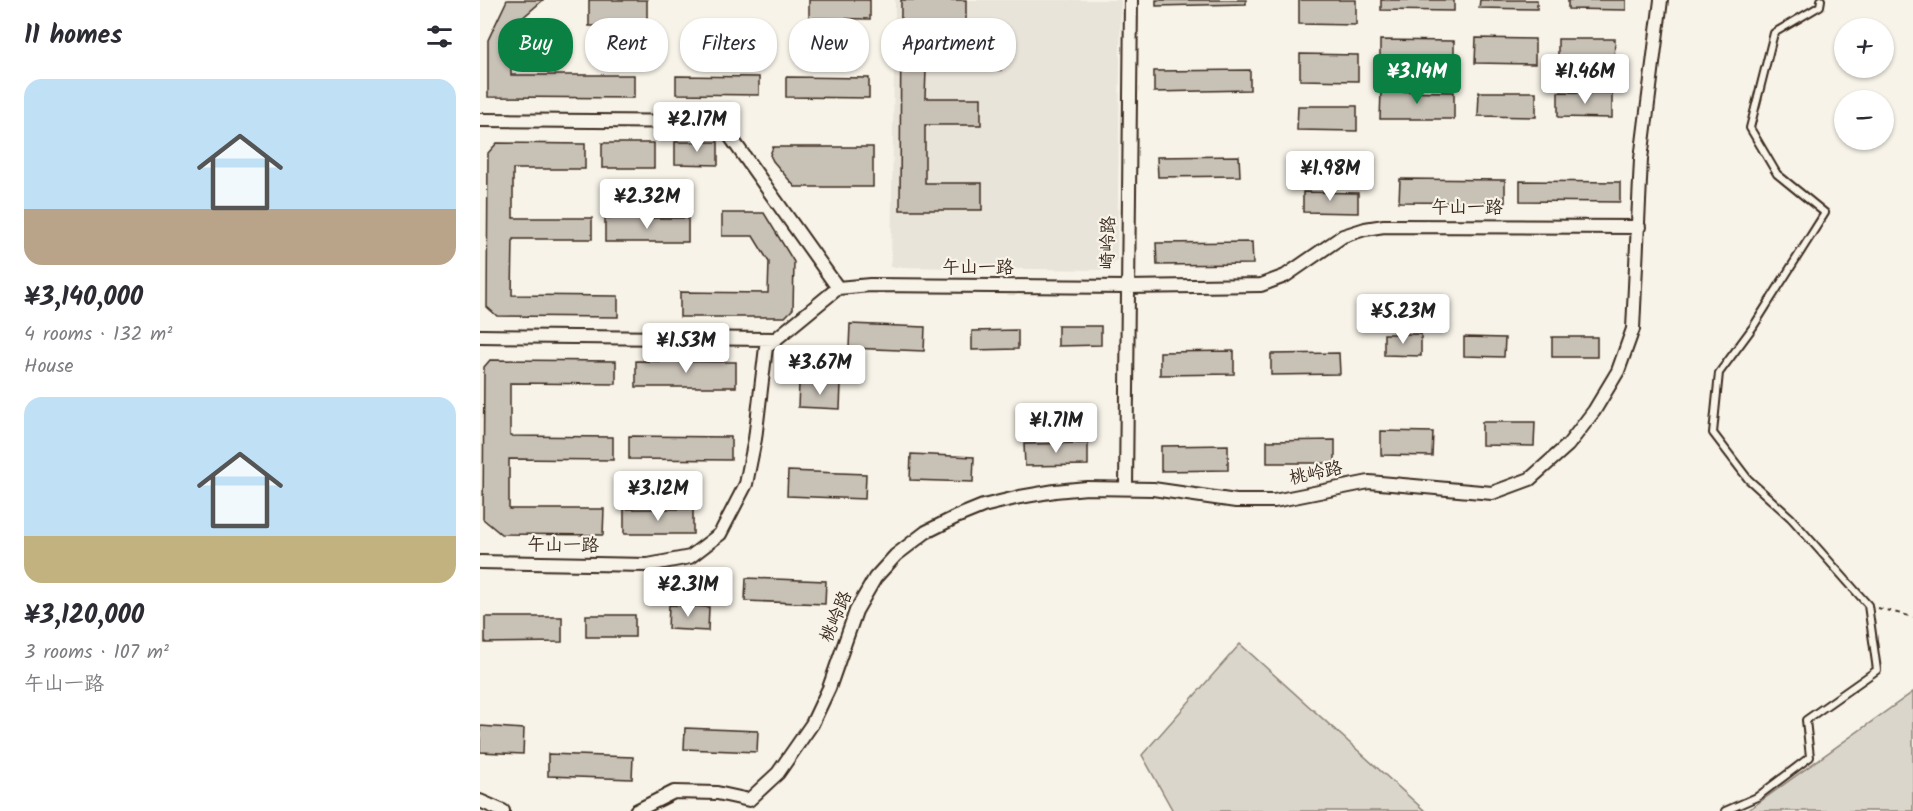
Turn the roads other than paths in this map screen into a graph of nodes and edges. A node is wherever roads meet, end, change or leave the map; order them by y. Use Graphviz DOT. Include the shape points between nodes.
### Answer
graph roads {
  1 [pos="1131,0"];
  2 [pos="1661,0"];
  3 [pos="1821,0"];
  4 [pos="480,120"];
  5 [pos="1639,227"];
  6 [pos="1127,287"];
  7 [pos="838,288"];
  8 [pos="480,336"];
  9 [pos="775,339"];
  10 [pos="1126,487"];
  11 [pos="480,562"];
  12 [pos="480,801"];
  13 [pos="503,811"];
  14 [pos="636,811"];
  15 [pos="1725,811"];
  1 -- 6 [label="street, 崎岭路"];
  2 -- 5 [label="street, 桃岭路" via="1641,159"];
  3 -- 15 [label="lane" via="1820,6 1774,33 1750,128 1777,174 1825,213 1719,373 1713,433 1748,479 1791,518 1868,605 1877,670 1806,720 1810,757 1757,797"];
  4 -- 7 [label="street" via="715,122 727,132"];
  5 -- 6 [label="street, 午山一路" via="1384,226 1343,236 1285,276 1261,285"];
  5 -- 10 [label="street, 桃岭路" via="1633,328 1617,370 1594,411 1568,445 1530,479 1492,493 1369,482 1274,501 1236,501"];
  6 -- 7 [label="street, 午山一路"];
  6 -- 10 [label="street, 崎岭路"];
  7 -- 9 [label="street, 午山一路"];
  8 -- 9 [label="street"];
  9 -- 11 [label="street, 午山一路" via="766,347 746,484 713,540 690,557 648,565"];
  10 -- 14 [label="street, 桃岭路" via="1055,491 984,506 926,532 874,578 856,611 812,724 778,772 749,800 696,790 674,792"];
  12 -- 13 [label="street"];
}
